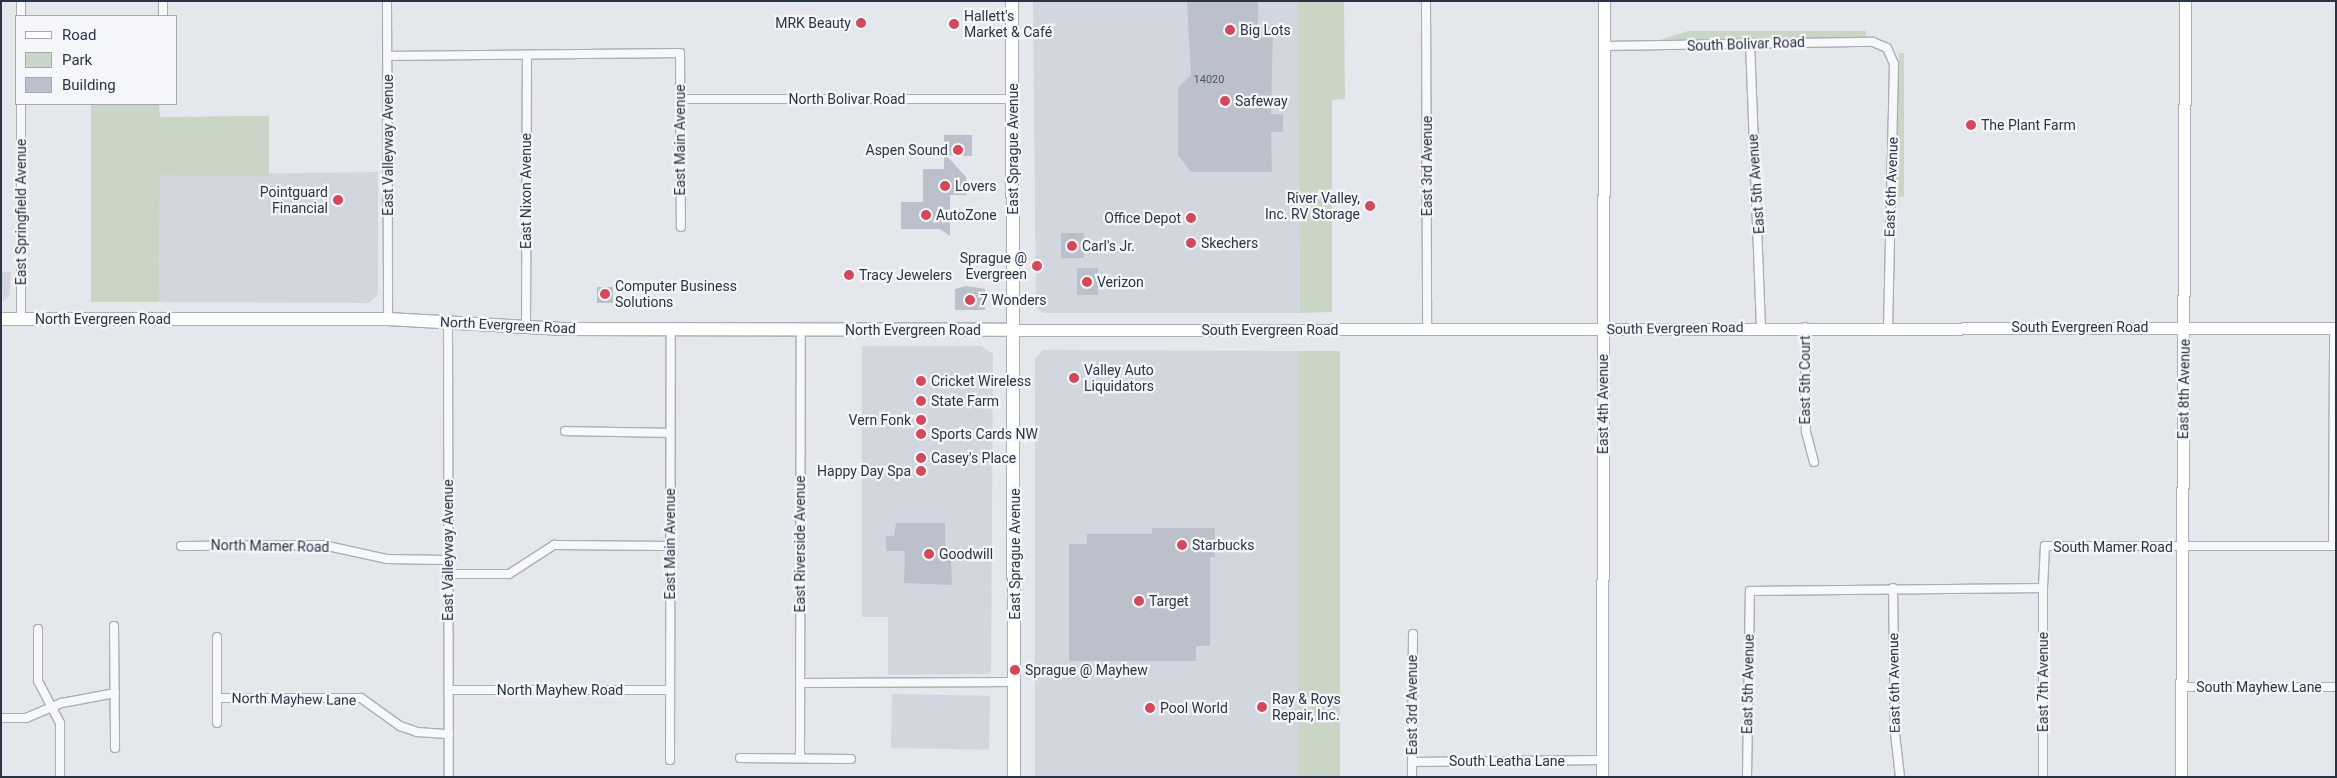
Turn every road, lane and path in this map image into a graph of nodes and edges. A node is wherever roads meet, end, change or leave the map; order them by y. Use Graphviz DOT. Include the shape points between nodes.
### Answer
graph roads {
  1 [pos="21,1"];
  2 [pos="163,1"];
  3 [pos="387,1"];
  4 [pos="1012,1"];
  5 [pos="1426,1"];
  6 [pos="1604,1"];
  7 [pos="2185,1"];
  8 [pos="21,15"];
  9 [pos="163,15"];
  10 [pos="1750,42"];
  11 [pos="1605,46"];
  12 [pos="1887,48"];
  13 [pos="527,55"];
  14 [pos="388,56"];
  15 [pos="680,99"];
  16 [pos="1013,100"];
  17 [pos="21,105"];
  18 [pos="681,227"];
  19 [pos="1,319"];
  20 [pos="21,319"];
  21 [pos="388,320"];
  22 [pos="448,323"];
  23 [pos="1888,326"];
  24 [pos="1761,327"];
  25 [pos="1805,327"];
  26 [pos="2184,327"];
  27 [pos="526,328"];
  28 [pos="2335,328"];
  29 [pos="672,329"];
  30 [pos="1604,329"];
  31 [pos="801,330"];
  32 [pos="1015,330"];
  33 [pos="1427,330"];
  34 [pos="565,431"];
  35 [pos="670,433"];
  36 [pos="1814,462"];
  37 [pos="181,546"];
  38 [pos="670,546"];
  39 [pos="2334,546"];
  40 [pos="2182,547"];
  41 [pos="448,560"];
  42 [pos="447,574"];
  43 [pos="1892,588"];
  44 [pos="2043,588"];
  45 [pos="114,626"];
  46 [pos="38,629"];
  47 [pos="1413,634"];
  48 [pos="217,637"];
  49 [pos="1014,682"];
  50 [pos="800,683"];
  51 [pos="2182,687"];
  52 [pos="2336,687"];
  53 [pos="450,690"];
  54 [pos="670,690"];
  55 [pos="115,693"];
  56 [pos="218,698"];
  57 [pos="50,706"];
  58 [pos="1,718"];
  59 [pos="217,723"];
  60 [pos="449,734"];
  61 [pos="115,748"];
  62 [pos="740,758"];
  63 [pos="800,758"];
  64 [pos="851,758"];
  65 [pos="670,760"];
  66 [pos="1602,760"];
  67 [pos="1412,762"];
  68 [pos="60,777"];
  69 [pos="449,777"];
  70 [pos="1014,777"];
  71 [pos="1412,777"];
  72 [pos="1602,777"];
  73 [pos="1747,777"];
  74 [pos="1900,777"];
  75 [pos="2043,777"];
  76 [pos="2181,777"];
  1 -- 8 [label="street"];
  2 -- 9 [label="street"];
  3 -- 14 [label="street, East Valleyway Avenue"];
  4 -- 16 [label="main road, East Sprague Avenue"];
  5 -- 33 [label="street, East 3rd Avenue"];
  6 -- 11 [label="street, East 4th Avenue"];
  7 -- 26 [label="street, East 8th Avenue"];
  10 -- 11 [label="street, South Bolivar Road"];
  10 -- 12 [label="street, South Bolivar Road" via="1873,42"];
  10 -- 24 [label="street, East 5th Avenue"];
  11 -- 30 [label="street, East 4th Avenue"];
  12 -- 23 [label="street, East 6th Avenue" via="1894,74"];
  13 -- 14 [label="street"];
  13 -- 15 [label="street, East Main Avenue" via="680,53"];
  13 -- 27 [label="street, East Nixon Avenue"];
  14 -- 21 [label="street, East Valleyway Avenue"];
  15 -- 16 [label="street, North Bolivar Road"];
  15 -- 18 [label="street, East Main Avenue"];
  16 -- 32 [label="main road, East Sprague Avenue"];
  17 -- 20 [label="street, East Springfield Avenue"];
  19 -- 20 [label="main road, North Evergreen Road"];
  20 -- 21 [label="main road, North Evergreen Road"];
  21 -- 22 [label="main road, North Evergreen Road"];
  22 -- 27 [label="main road, North Evergreen Road"];
  22 -- 41 [label="street, East Valleyway Avenue"];
  23 -- 25 [label="street, South Evergreen Road"];
  23 -- 26 [label="street, South Evergreen Road"];
  24 -- 25 [label="street, South Evergreen Road"];
  24 -- 30 [label="street, South Evergreen Road"];
  25 -- 36 [label="street, East 5th Court" via="1806,432"];
  26 -- 28 [label="street, South Evergreen Road"];
  26 -- 40 [label="street, East 8th Avenue"];
  27 -- 29 [label="main road, North Evergreen Road"];
  28 -- 39 [label="street"];
  29 -- 31 [label="main road, North Evergreen Road"];
  29 -- 35 [label="street, East Main Avenue"];
  30 -- 33 [label="street, South Evergreen Road"];
  30 -- 66 [label="street, East 4th Avenue"];
  31 -- 32 [label="main road, North Evergreen Road"];
  31 -- 50 [label="street, East Riverside Avenue"];
  32 -- 33 [label="street, South Evergreen Road"];
  32 -- 49 [label="main road, East Sprague Avenue"];
  34 -- 35 [label="street"];
  35 -- 38 [label="street, East Main Avenue"];
  37 -- 41 [label="street, North Mamer Road" via="323,545 387,559"];
  38 -- 42 [label="street" via="554,545 509,574"];
  38 -- 54 [label="street, East Main Avenue"];
  39 -- 40 [label="street, South Mamer Road"];
  40 -- 44 [label="street, South Mamer Road" via="2045,546"];
  40 -- 51 [label="street, East 8th Avenue"];
  41 -- 42 [label="street, East Valleyway Avenue"];
  42 -- 53 [label="street, East Valleyway Avenue"];
  43 -- 44 [label="street"];
  43 -- 73 [label="street, East 5th Avenue" via="1750,591"];
  43 -- 74 [label="street, East 6th Avenue" via="1895,733"];
  44 -- 75 [label="street, East 7th Avenue"];
  45 -- 55 [label="street"];
  46 -- 57 [label="street" via="38,681"];
  47 -- 67 [label="street, East 3rd Avenue"];
  48 -- 56 [label="street"];
  49 -- 50 [label="street"];
  49 -- 70 [label="main road, East Sprague Avenue"];
  50 -- 63 [label="street, East Riverside Avenue"];
  51 -- 52 [label="street, South Mayhew Lane"];
  51 -- 76 [label="street, East 8th Avenue"];
  53 -- 54 [label="street, North Mayhew Road"];
  53 -- 60 [label="street, East Valleyway Avenue"];
  54 -- 65 [label="street, East Main Avenue"];
  55 -- 57 [label="street"];
  55 -- 61 [label="street"];
  56 -- 59 [label="street"];
  56 -- 60 [label="street, North Mayhew Lane" via="361,698 400,726 417,732"];
  57 -- 58 [label="street" via="26,718"];
  57 -- 68 [label="street" via="60,723"];
  60 -- 69 [label="street, East Valleyway Avenue"];
  62 -- 63 [label="street"];
  63 -- 64 [label="street"];
  66 -- 67 [label="street, South Leatha Lane"];
  66 -- 72 [label="street, East 4th Avenue"];
  67 -- 71 [label="street, East 3rd Avenue"];
}
